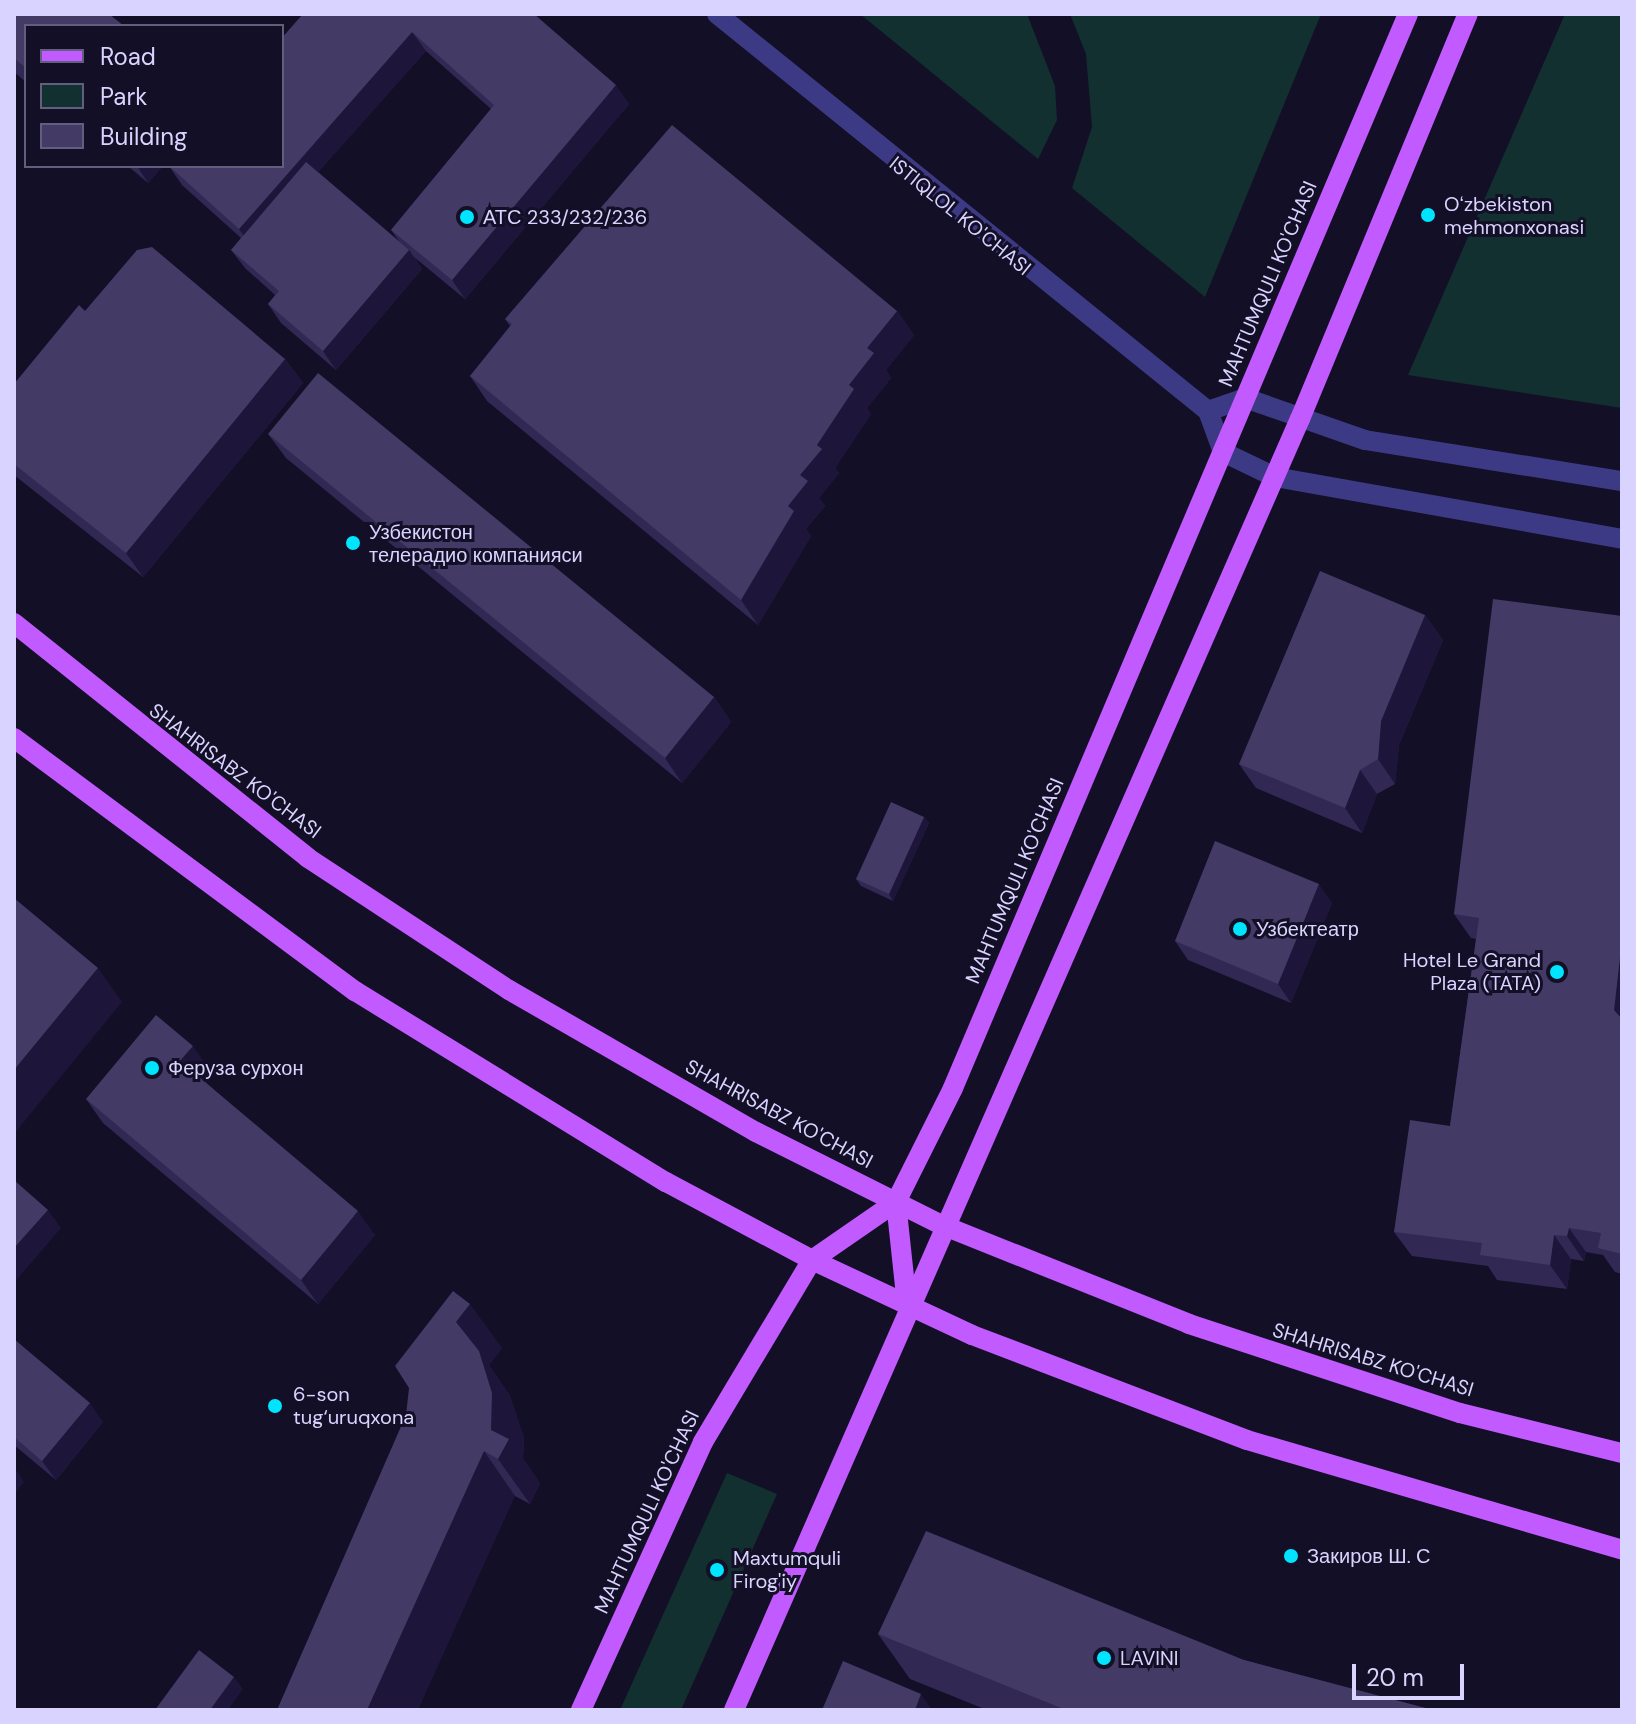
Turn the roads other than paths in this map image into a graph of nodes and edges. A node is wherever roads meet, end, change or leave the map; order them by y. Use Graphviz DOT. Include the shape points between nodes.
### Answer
graph roads {
  1 [pos="717,14"];
  2 [pos="1408,14"];
  3 [pos="1468,14"];
  4 [pos="1245,398"];
  5 [pos="1208,411"];
  6 [pos="1300,419"];
  7 [pos="1223,452"];
  8 [pos="1275,477"];
  9 [pos="1622,481"];
  10 [pos="1622,539"];
  11 [pos="14,623"];
  12 [pos="14,738"];
  13 [pos="896,1202"];
  14 [pos="942,1225"];
  15 [pos="812,1260"];
  16 [pos="907,1306"];
  17 [pos="1622,1453"];
  18 [pos="1622,1550"];
  19 [pos="581,1710"];
  20 [pos="734,1710"];
  1 -- 5 [label="street, ISTIQLOL KO'CHASI"];
  2 -- 4 [label="main road, MAHTUMQULI KO'CHASI"];
  3 -- 6 [label="main road"];
  4 -- 5 [label="street"];
  4 -- 6 [label="street"];
  4 -- 7 [label="main road, MAHTUMQULI KO'CHASI"];
  5 -- 7 [label="street"];
  6 -- 8 [label="main road"];
  6 -- 9 [label="street" via="1365,440"];
  7 -- 8 [label="street"];
  7 -- 13 [label="main road, MAHTUMQULI KO'CHASI" via="953,1088"];
  8 -- 10 [label="street"];
  8 -- 14 [label="main road"];
  11 -- 13 [label="main road, SHAHRISABZ KO'CHASI" via="214,787 408,925 715,1110"];
  12 -- 15 [label="main road" via="254,923 393,1016 666,1182"];
  13 -- 14 [label="main road, SHAHRISABZ KO'CHASI"];
  13 -- 15 [label="main road, MAHTUMQULI KO'CHASI"];
  13 -- 16 [label="main road"];
  14 -- 16 [label="main road"];
  14 -- 17 [label="main road, SHAHRISABZ KO'CHASI" via="1278,1357"];
  15 -- 16 [label="main road"];
  15 -- 19 [label="main road, MAHTUMQULI KO'CHASI" via="703,1442"];
  16 -- 18 [label="main road" via="1247,1440"];
  16 -- 20 [label="main road"];
}
